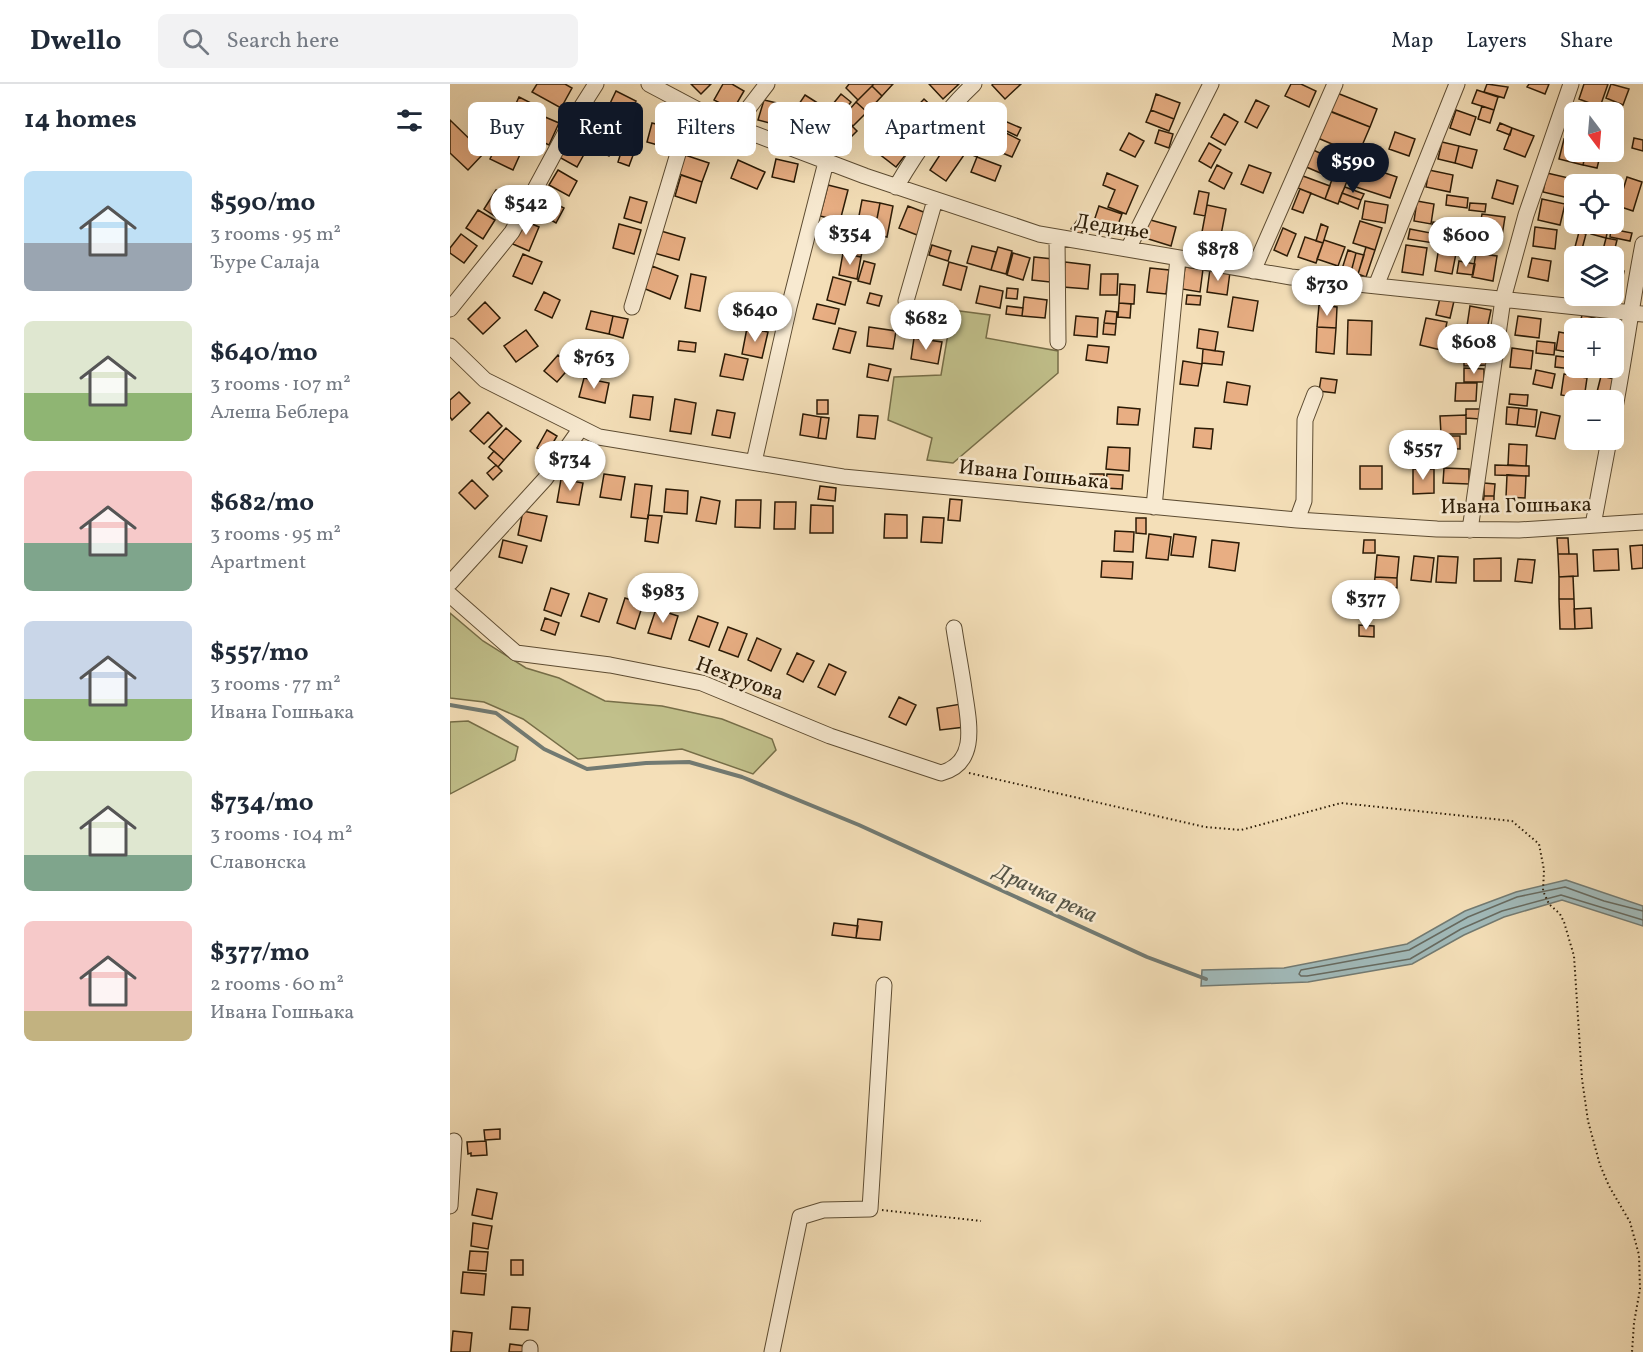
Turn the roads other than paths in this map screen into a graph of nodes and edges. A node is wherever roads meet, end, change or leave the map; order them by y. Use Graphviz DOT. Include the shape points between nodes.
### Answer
graph roads {
  1 [pos="596,84"];
  2 [pos="649,84"];
  3 [pos="767,84"];
  4 [pos="974,84"];
  5 [pos="1211,84"];
  6 [pos="1335,84"];
  7 [pos="1457,84"];
  8 [pos="1571,84"];
  9 [pos="683,102"];
  10 [pos="753,102"];
  11 [pos="756,135"];
  12 [pos="677,156"];
  13 [pos="826,162"];
  14 [pos="896,187"];
  15 [pos="935,200"];
  16 [pos="1057,238"];
  17 [pos="1643,244"];
  18 [pos="1128,249"];
  19 [pos="1178,258"];
  20 [pos="1253,271"];
  21 [pos="1376,286"];
  22 [pos="1503,299"];
  23 [pos="906,301"];
  24 [pos="632,307"];
  25 [pos="450,309"];
  26 [pos="1636,314"];
  27 [pos="1058,342"];
  28 [pos="450,346"];
  29 [pos="1618,390"];
  30 [pos="1315,394"];
  31 [pos="581,428"];
  32 [pos="1607,450"];
  33 [pos="754,462"];
  34 [pos="1154,507"];
  35 [pos="1297,520"];
  36 [pos="1643,522"];
  37 [pos="1593,525"];
  38 [pos="1470,530"];
  39 [pos="450,582"];
  40 [pos="450,595"];
  41 [pos="954,628"];
  42 [pos="884,985"];
  43 [pos="454,1141"];
  44 [pos="450,1206"];
  45 [pos="772,1352"];
  1 -- 25 [label="street" via="512,232"];
  2 -- 9 [label="street, Дедиње"];
  3 -- 10 [label="street"];
  4 -- 14 [label="street" via="936,128"];
  5 -- 18 [label="street"];
  6 -- 20 [label="street"];
  7 -- 21 [label="street"];
  8 -- 22 [label="street" via="1526,215"];
  11 -- 13 [label="street, Дедиње"];
  12 -- 24 [label="street"];
  13 -- 14 [label="street, Дедиње"];
  13 -- 33 [label="street"];
  14 -- 15 [label="street, Дедиње"];
  15 -- 16 [label="street, Дедиње"];
  15 -- 23 [label="street"];
  16 -- 18 [label="street, Дедиње"];
  16 -- 27 [label="street"];
  17 -- 26 [label="street"];
  18 -- 19 [label="street, Дедиње"];
  19 -- 20 [label="street, Дедиње"];
  19 -- 34 [label="street"];
  20 -- 21 [label="street, Дедиње"];
  21 -- 22 [label="street, Дедиње"];
  22 -- 26 [label="street, Дедиње"];
  22 -- 38 [label="street"];
  26 -- 29 [label="street"];
  28 -- 31 [label="street, Ивана Гошњака" via="485,380"];
  30 -- 35 [label="street" via="1305,420 1304,501"];
  31 -- 33 [label="street, Ивана Гошњака" via="600,437"];
  31 -- 39 [label="street" via="545,479"];
  32 -- 37 [label="street"];
  33 -- 34 [label="street, Ивана Гошњака" via="843,477"];
  34 -- 35 [label="street, Ивана Гошњака"];
  35 -- 38 [label="street, Ивана Гошњака"];
  36 -- 37 [label="street, Ивана Гошњака"];
  37 -- 38 [label="street, Ивана Гошњака"];
  40 -- 41 [label="street, Нехруова" via="516,653 610,665 702,683 830,736 947,771 964,756 969,736"];
  42 -- 45 [label="street" via="870,1209 823,1210 800,1217"];
  43 -- 44 [label="street"];
}
